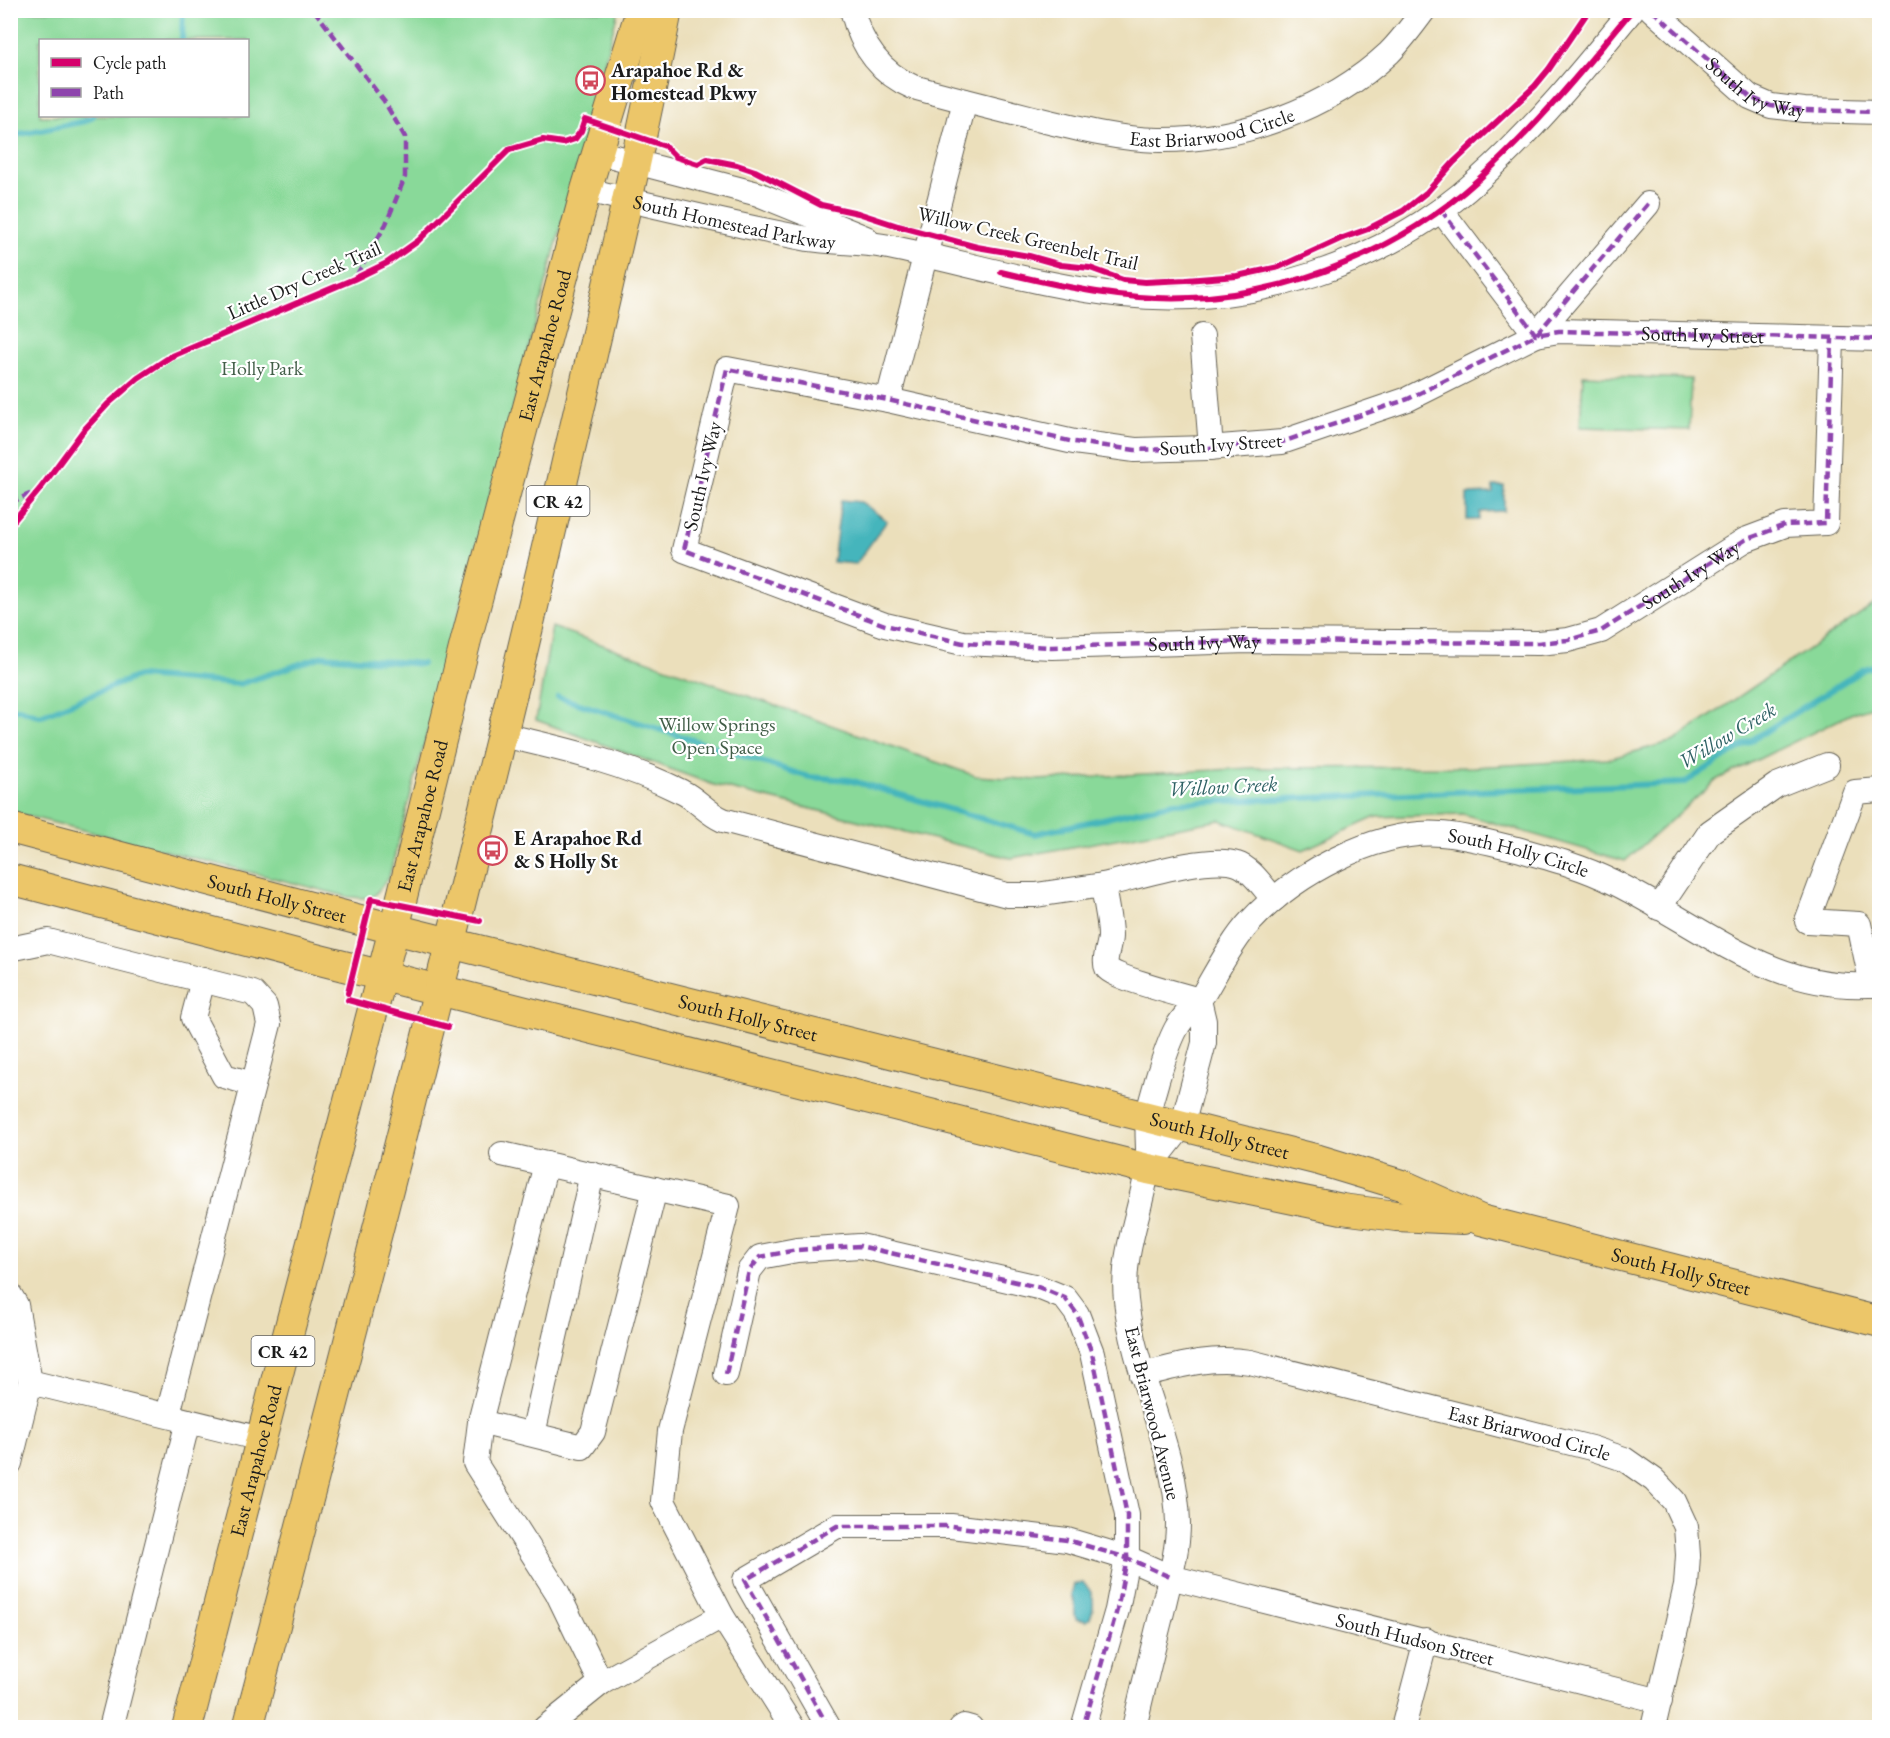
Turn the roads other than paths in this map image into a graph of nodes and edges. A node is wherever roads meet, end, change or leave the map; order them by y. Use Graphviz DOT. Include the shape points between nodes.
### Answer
graph roads {
  1 [pos="641,10"];
  2 [pos="667,10"];
  3 [pos="852,10"];
  4 [pos="1424,10"];
  5 [pos="1632,10"];
  6 [pos="1652,10"];
  7 [pos="965,101"];
  8 [pos="1880,112"];
  9 [pos="597,152"];
  10 [pos="636,162"];
  11 [pos="586,190"];
  12 [pos="627,200"];
  13 [pos="1648,204"];
  14 [pos="1441,210"];
  15 [pos="885,246"];
  16 [pos="925,255"];
  17 [pos="1536,334"];
  18 [pos="1203,336"];
  19 [pos="1832,339"];
  20 [pos="1880,339"];
  21 [pos="888,400"];
  22 [pos="1211,448"];
  23 [pos="502,735"];
  24 [pos="1827,765"];
  25 [pos="1880,790"];
  26 [pos="10,828"];
  27 [pos="10,879"];
  28 [pos="1103,885"];
  29 [pos="1274,899"];
  30 [pos="1659,908"];
  31 [pos="1869,924"];
  32 [pos="394,929"];
  33 [pos="452,942"];
  34 [pos="10,949"];
  35 [pos="381,976"];
  36 [pos="203,980"];
  37 [pos="1876,985"];
  38 [pos="439,989"];
  39 [pos="1199,1000"];
  40 [pos="253,1084"];
  41 [pos="1148,1117"];
  42 [pos="1182,1126"];
  43 [pos="502,1154"];
  44 [pos="546,1164"];
  45 [pos="1148,1169"];
  46 [pos="592,1174"];
  47 [pos="655,1189"];
  48 [pos="1481,1220"];
  49 [pos="10,1295"];
  50 [pos="1880,1322"];
  51 [pos="726,1374"];
  52 [pos="1142,1375"];
  53 [pos="30,1382"];
  54 [pos="178,1418"];
  55 [pos="480,1422"];
  56 [pos="533,1434"];
  57 [pos="261,1439"];
  58 [pos="10,1463"];
  59 [pos="1127,1558"];
  60 [pos="1170,1577"];
  61 [pos="722,1616"];
  62 [pos="1426,1640"];
  63 [pos="601,1683"];
  64 [pos="1660,1701"];
  65 [pos="111,1728"];
  66 [pos="187,1728"];
  67 [pos="248,1728"];
  68 [pos="545,1728"];
  69 [pos="793,1728"];
  70 [pos="829,1728"];
  71 [pos="961,1728"];
  72 [pos="971,1728"];
  73 [pos="1083,1728"];
  74 [pos="1134,1728"];
  75 [pos="1403,1728"];
  76 [pos="1653,1728"];
  1 -- 9 [label="main road, East Arapahoe Road / CR 42"];
  2 -- 10 [label="main road, CR 42"];
  3 -- 7 [label="street, East Briarwood Circle" via="871,55 885,70 913,87"];
  4 -- 7 [label="street, East Briarwood Circle" via="1389,53 1351,82 1298,111 1224,134 1178,139 1129,138 1087,132"];
  5 -- 14 [label="street, South Homestead Parkway" via="1515,145"];
  6 -- 8 [label="street, South Ivy Way" via="1750,97 1772,106 1804,110"];
  7 -- 16 [label="street"];
  9 -- 10 [label="street, South Homestead Parkway"];
  9 -- 11 [label="main road, East Arapahoe Road / CR 42"];
  10 -- 12 [label="main road, CR 42"];
  10 -- 15 [label="street, South Homestead Parkway" via="758,194"];
  11 -- 12 [label="street, South Homestead Parkway"];
  11 -- 32 [label="main road, East Arapahoe Road / CR 42"];
  12 -- 15 [label="street, South Homestead Parkway" via="815,240"];
  12 -- 23 [label="main road, CR 42"];
  13 -- 17 [label="street, South Ivy Street"];
  14 -- 16 [label="street, South Homestead Parkway" via="1372,251 1309,276 1282,285 1190,298 1087,291"];
  14 -- 17 [label="street"];
  15 -- 16 [label="street, South Homestead Parkway"];
  16 -- 21 [label="street"];
  17 -- 19 [label="street, South Ivy Street" via="1558,331"];
  17 -- 22 [label="street, South Ivy Street" via="1408,399 1282,442"];
  18 -- 22 [label="street"];
  19 -- 20 [label="street"];
  19 -- 21 [label="street, South Ivy Way" via="1826,523 1785,525 1745,540 1601,631 1538,644 1248,641 1052,647 963,643 885,625 684,550 727,369"];
  21 -- 22 [label="street, South Ivy Street" via="1074,442 1135,450"];
  23 -- 28 [label="street" via="607,760 694,798 723,820 1007,895 1036,895"];
  23 -- 33 [label="main road, CR 42"];
  24 -- 30 [label="street" via="1777,785 1710,832"];
  25 -- 31 [label="street" via="1855,792 1807,921"];
  26 -- 32 [label="main road, South Holly Street"];
  27 -- 35 [label="main road, South Holly Street"];
  28 -- 29 [label="street" via="1185,866 1229,862 1239,864"];
  28 -- 39 [label="street" via="1110,936 1107,969 1136,982"];
  29 -- 30 [label="street, South Holly Circle" via="1316,870 1361,848 1402,837 1436,834 1473,838 1563,861 1612,881"];
  29 -- 39 [label="street, South Holly Circle" via="1248,923"];
  30 -- 37 [label="street, South Holly Circle" via="1739,954 1780,971 1819,983"];
  31 -- 37 [label="street"];
  32 -- 33 [label="main road, South Holly Street"];
  32 -- 35 [label="main road, East Arapahoe Road / CR 42"];
  33 -- 38 [label="main road, CR 42"];
  33 -- 41 [label="main road, South Holly Street"];
  34 -- 36 [label="street" via="48,941"];
  35 -- 38 [label="main road, South Holly Street"];
  35 -- 57 [label="main road, East Arapahoe Road / CR 42"];
  36 -- 40 [label="street" via="193,1018 224,1076"];
  36 -- 40 [label="street" via="253,993 265,1006 269,1024"];
  38 -- 45 [label="main road, South Holly Street"];
  38 -- 67 [label="main road, CR 42"];
  39 -- 41 [label="street, South Holly Circle" via="1176,1029"];
  39 -- 42 [label="street" via="1204,1044"];
  40 -- 54 [label="street"];
  41 -- 42 [label="main road, South Holly Street"];
  41 -- 45 [label="street, South Holly Circle"];
  42 -- 45 [label="street"];
  42 -- 48 [label="main road, South Holly Street" via="1405,1186"];
  43 -- 44 [label="street"];
  44 -- 46 [label="street"];
  44 -- 55 [label="street"];
  45 -- 48 [label="main road, South Holly Street" via="1342,1209"];
  45 -- 52 [label="street, East Briarwood Avenue" via="1127,1264 1125,1296"];
  46 -- 47 [label="street"];
  46 -- 56 [label="street"];
  47 -- 56 [label="street" via="593,1432 582,1446"];
  47 -- 61 [label="street" via="728,1206 670,1431 663,1501"];
  48 -- 50 [label="main road, South Holly Street"];
  49 -- 53 [label="street" via="16,1305"];
  51 -- 59 [label="street" via="749,1271 760,1257 860,1246 1038,1287 1065,1298 1077,1314 1092,1353 1127,1515"];
  52 -- 60 [label="street, East Briarwood Avenue" via="1177,1496 1178,1531"];
  52 -- 64 [label="street, East Briarwood Circle" via="1193,1362 1250,1362 1624,1459 1654,1480 1674,1501 1686,1527 1686,1586"];
  53 -- 54 [label="street"];
  53 -- 58 [label="street"];
  54 -- 57 [label="street"];
  54 -- 65 [label="street"];
  55 -- 56 [label="street"];
  55 -- 63 [label="street" via="475,1463 557,1592"];
  57 -- 66 [label="main road, East Arapahoe Road / CR 42"];
  59 -- 60 [label="street, South Hudson Street"];
  59 -- 70 [label="street, South Hudson Street" via="1067,1540 951,1526 837,1526 745,1580"];
  59 -- 73 [label="street" via="1117,1610"];
  60 -- 62 [label="street, South Hudson Street"];
  60 -- 74 [label="street, East Briarwood Avenue"];
  61 -- 63 [label="street"];
  61 -- 69 [label="street"];
  62 -- 64 [label="street, South Hudson Street"];
  62 -- 75 [label="street"];
  63 -- 68 [label="street"];
  64 -- 76 [label="street, East Briarwood Circle"];
  71 -- 72 [label="street"];
}
